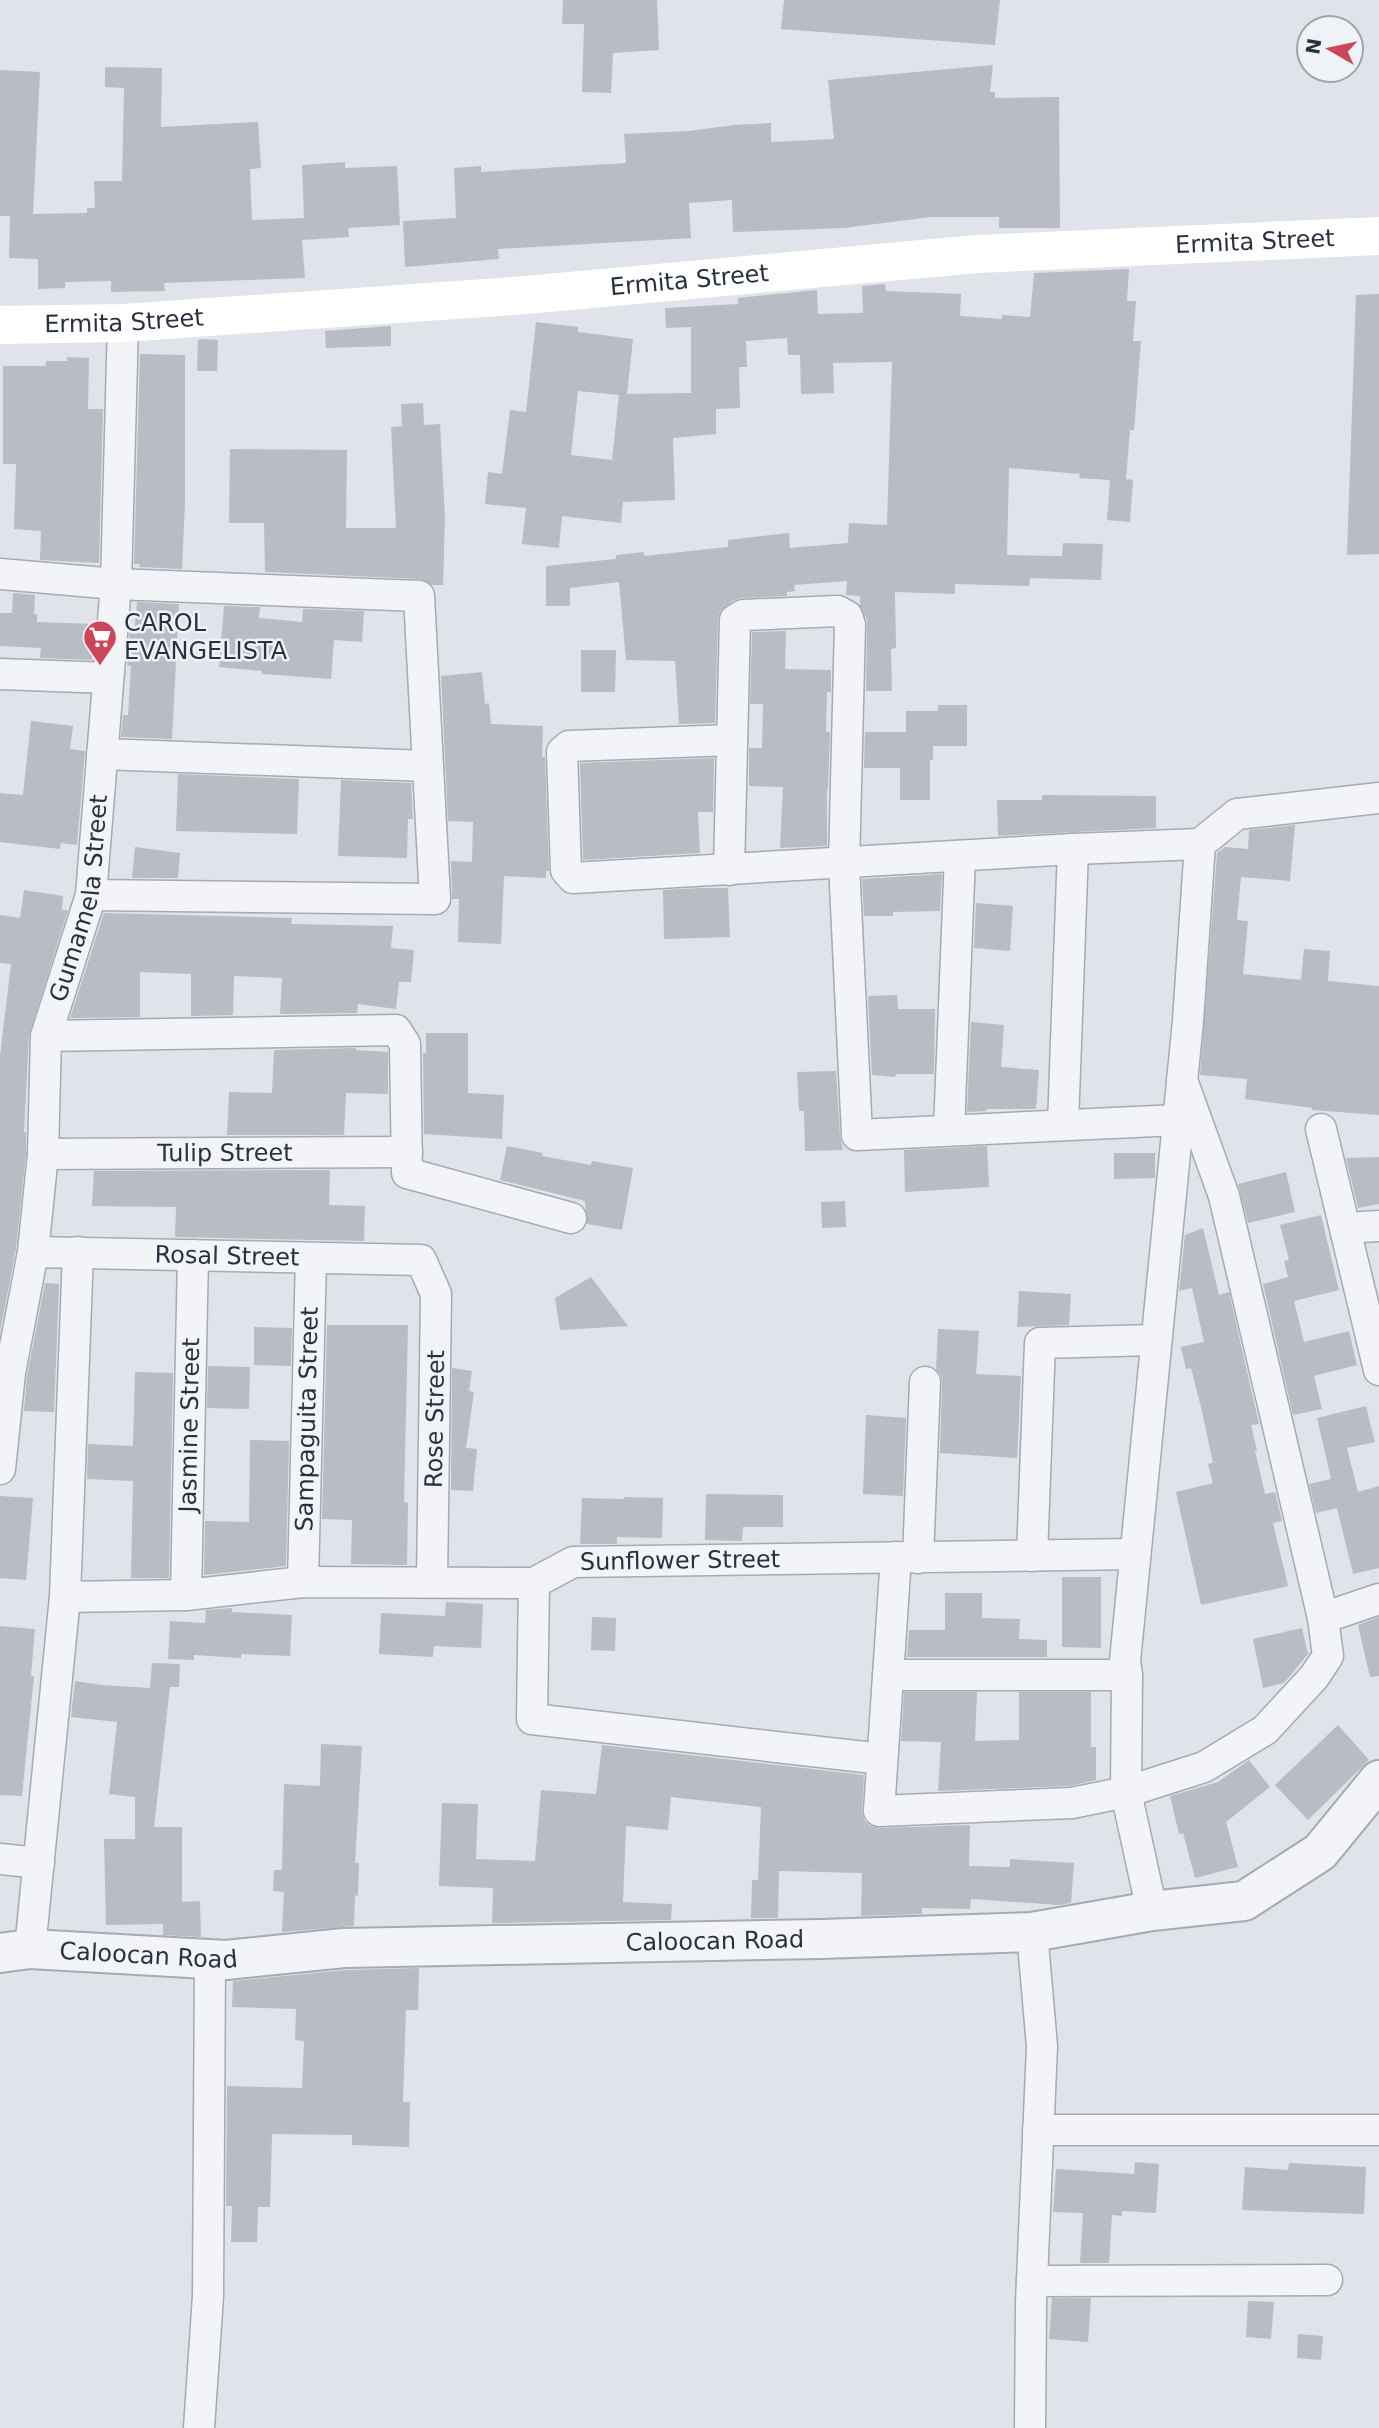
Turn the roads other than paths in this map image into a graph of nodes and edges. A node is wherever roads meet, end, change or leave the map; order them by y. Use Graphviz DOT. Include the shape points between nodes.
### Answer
graph roads {
  1 [pos="1379,236"];
  2 [pos="123,323"];
  3 [pos="0,325"];
  4 [pos="0,575"];
  5 [pos="116,584"];
  6 [pos="0,674"];
  7 [pos="108,678"];
  8 [pos="732,740"];
  9 [pos="102,754"];
  10 [pos="428,766"];
  11 [pos="1379,798"];
  12 [pos="1200,844"];
  13 [pos="1073,849"];
  14 [pos="960,856"];
  15 [pos="844,864"];
  16 [pos="729,870"];
  17 [pos="91,895"];
  18 [pos="46,1036"];
  19 [pos="1182,1080"];
  20 [pos="1178,1120"];
  21 [pos="1063,1125"];
  22 [pos="1321,1129"];
  23 [pos="949,1130"];
  24 [pos="407,1152"];
  25 [pos="43,1154"];
  26 [pos="571,1218"];
  27 [pos="1379,1226"];
  28 [pos="1346,1228"];
  29 [pos="33,1252"];
  30 [pos="78,1252"];
  31 [pos="193,1255"];
  32 [pos="311,1258"];
  33 [pos="421,1260"];
  34 [pos="1155,1340"];
  35 [pos="1379,1370"];
  36 [pos="925,1382"];
  37 [pos="0,1469"];
  38 [pos="1134,1554"];
  39 [pos="1032,1556"];
  40 [pos="907,1558"];
  41 [pos="303,1582"];
  42 [pos="432,1582"];
  43 [pos="534,1583"];
  44 [pos="186,1595"];
  45 [pos="65,1597"];
  46 [pos="1379,1599"];
  47 [pos="1323,1618"];
  48 [pos="888,1675"];
  49 [pos="1127,1675"];
  50 [pos="882,1759"];
  51 [pos="1379,1780"];
  52 [pos="1126,1792"];
  53 [pos="0,1859"];
  54 [pos="39,1863"];
  55 [pos="1152,1911"];
  56 [pos="1032,1932"];
  57 [pos="15,1951"];
  58 [pos="210,1958"];
  59 [pos="1038,2130"];
  60 [pos="1379,2130"];
  61 [pos="1327,2280"];
  62 [pos="1032,2281"];
  63 [pos="199,2428"];
  64 [pos="1030,2428"];
  1 -- 2 [label="main road, Ermita Street" via="977,254 514,296"];
  2 -- 3 [label="main road, Ermita Street"];
  2 -- 5 [label="street, Gumamela Street"];
  4 -- 5 [label="street"];
  5 -- 7 [label="street, Gumamela Street"];
  5 -- 10 [label="street" via="419,596"];
  6 -- 7 [label="street"];
  7 -- 9 [label="street, Gumamela Street"];
  8 -- 15 [label="street" via="736,620 743,615 838,611 847,616"];
  8 -- 16 [label="street"];
  8 -- 16 [label="street" via="569,746 562,752 566,870 573,878"];
  9 -- 10 [label="street"];
  9 -- 17 [label="street, Gumamela Street"];
  10 -- 17 [label="street" via="435,899"];
  11 -- 12 [label="street" via="1237,814"];
  12 -- 13 [label="street"];
  12 -- 19 [label="street"];
  13 -- 14 [label="street"];
  13 -- 21 [label="street"];
  14 -- 15 [label="street"];
  14 -- 23 [label="street"];
  15 -- 16 [label="street"];
  15 -- 23 [label="street" via="857,1135"];
  17 -- 18 [label="street, Gumamela Street"];
  18 -- 24 [label="street" via="396,1030 405,1044"];
  18 -- 25 [label="street, Gumamela Street"];
  19 -- 20 [label="street"];
  19 -- 47 [label="street" via="1224,1196"];
  20 -- 21 [label="street"];
  20 -- 34 [label="street"];
  21 -- 23 [label="street"];
  22 -- 28 [label="street"];
  24 -- 25 [label="street, Tulip Street"];
  24 -- 26 [label="street" via="407,1173"];
  25 -- 29 [label="street, Gumamela Street"];
  27 -- 28 [label="street"];
  28 -- 35 [label="street"];
  29 -- 30 [label="street, Rosal Street"];
  29 -- 37 [label="street, Gumamela Street" via="10,1373"];
  30 -- 31 [label="street, Rosal Street"];
  30 -- 45 [label="street"];
  31 -- 32 [label="street, Rosal Street"];
  31 -- 44 [label="street, Jasmine Street"];
  32 -- 33 [label="street, Rosal Street"];
  32 -- 41 [label="street, Sampaguita Street"];
  33 -- 42 [label="street, Rose Street" via="436,1294"];
  34 -- 38 [label="street"];
  34 -- 39 [label="street" via="1040,1343"];
  36 -- 40 [label="street"];
  38 -- 39 [label="street, Sunflower Street"];
  38 -- 49 [label="street"];
  39 -- 40 [label="street, Sunflower Street"];
  40 -- 43 [label="street, Sunflower Street" via="573,1562"];
  40 -- 48 [label="street"];
  41 -- 42 [label="street, Sunflower Street"];
  41 -- 44 [label="street, Sunflower Street"];
  42 -- 43 [label="street, Sunflower Street"];
  43 -- 50 [label="street" via="532,1719"];
  44 -- 45 [label="street, Sunflower Street"];
  45 -- 54 [label="street"];
  46 -- 47 [label="street"];
  47 -- 52 [label="street" via="1328,1656 1265,1730 1204,1767"];
  48 -- 49 [label="street"];
  48 -- 50 [label="street"];
  49 -- 52 [label="street"];
  50 -- 52 [label="street" via="879,1811 1072,1804"];
  51 -- 55 [label="street, Caloocan Road" via="1320,1852 1244,1901"];
  52 -- 55 [label="street"];
  53 -- 54 [label="street"];
  54 -- 57 [label="street"];
  55 -- 56 [label="street, Caloocan Road"];
  56 -- 58 [label="street, Caloocan Road" via="344,1948"];
  56 -- 59 [label="street" via="1042,2046"];
  57 -- 58 [label="street, Caloocan Road"];
  58 -- 63 [label="street" via="208,2296"];
  59 -- 60 [label="street"];
  59 -- 62 [label="street"];
  61 -- 62 [label="street"];
  62 -- 64 [label="street"];
}
